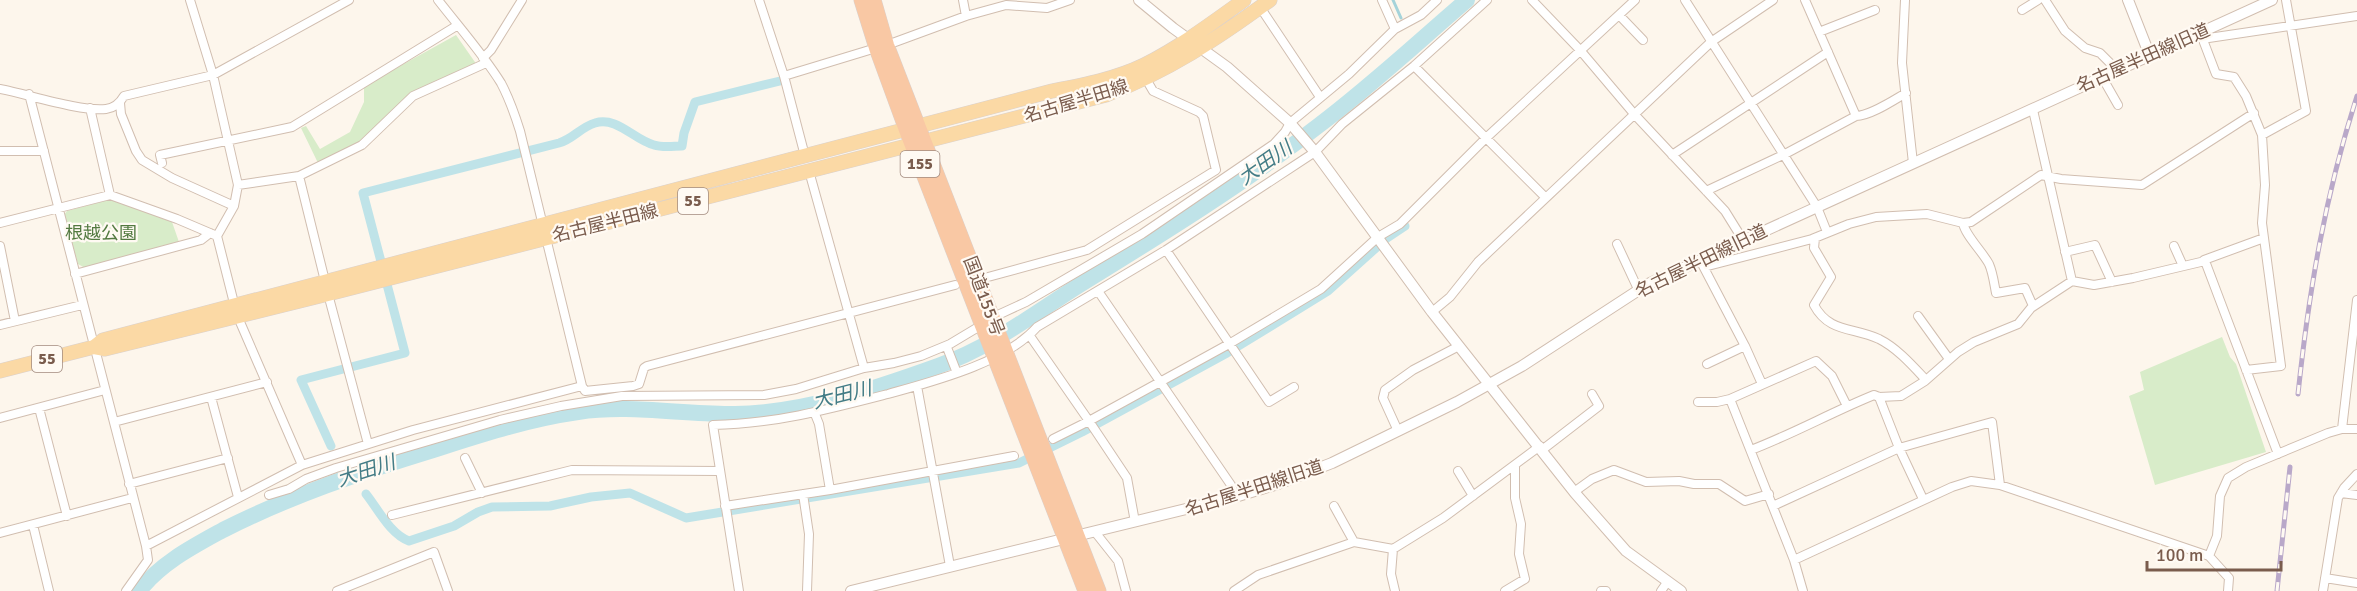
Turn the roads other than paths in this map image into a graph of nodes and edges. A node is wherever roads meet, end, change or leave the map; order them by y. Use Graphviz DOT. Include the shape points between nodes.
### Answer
graph roads {
  1 [pos="190,0"];
  2 [pos="349,0"];
  3 [pos="438,0"];
  4 [pos="522,0"];
  5 [pos="759,0"];
  6 [pos="861,0"];
  7 [pos="874,0"];
  8 [pos="963,0"];
  9 [pos="1070,0"];
  10 [pos="1139,0"];
  11 [pos="1244,0"];
  12 [pos="1382,0"];
  13 [pos="1437,0"];
  14 [pos="1487,0"];
  15 [pos="1532,0"];
  16 [pos="1635,0"];
  17 [pos="1685,0"];
  18 [pos="1773,0"];
  19 [pos="1805,0"];
  20 [pos="1905,0"];
  21 [pos="2038,0"];
  22 [pos="2045,0"];
  23 [pos="2128,0"];
  24 [pos="2272,0"];
  25 [pos="2286,0"];
  26 [pos="1265,4"];
  27 [pos="1875,10"];
  28 [pos="2022,10"];
  29 [pos="1619,15"];
  30 [pos="966,16"];
  31 [pos="2357,16"];
  32 [pos="458,25"];
  33 [pos="2290,25"];
  34 [pos="1395,29"];
  35 [pos="1819,32"];
  36 [pos="2201,35"];
  37 [pos="1190,39"];
  38 [pos="1643,40"];
  39 [pos="1711,42"];
  40 [pos="882,46"];
  41 [pos="1202,48"];
  42 [pos="1580,50"];
  43 [pos="1828,52"];
  44 [pos="2150,56"];
  45 [pos="485,61"];
  46 [pos="1414,66"];
  47 [pos="2117,70"];
  48 [pos="213,75"];
  49 [pos="784,76"];
  50 [pos="2102,77"];
  51 [pos="1146,79"];
  52 [pos="0,89"];
  53 [pos="1906,93"];
  54 [pos="29,94"];
  55 [pos="1320,97"];
  56 [pos="1750,102"];
  57 [pos="120,103"];
  58 [pos="2118,105"];
  59 [pos="90,108"];
  60 [pos="2033,110"];
  61 [pos="2254,113"];
  62 [pos="1635,115"];
  63 [pos="1856,116"];
  64 [pos="1293,127"];
  65 [pos="913,128"];
  66 [pos="2262,135"];
  67 [pos="1486,138"];
  68 [pos="228,141"];
  69 [pos="918,142"];
  70 [pos="1312,150"];
  71 [pos="0,151"];
  72 [pos="44,151"];
  73 [pos="1785,154"];
  74 [pos="1672,155"];
  75 [pos="805,156"];
  76 [pos="162,163"];
  77 [pos="1913,163"];
  78 [pos="809,171"];
  79 [pos="299,176"];
  80 [pos="2047,177"];
  81 [pos="237,185"];
  82 [pos="1706,190"];
  83 [pos="110,195"];
  84 [pos="1545,197"];
  85 [pos="234,206"];
  86 [pos="1817,207"];
  87 [pos="57,208"];
  88 [pos="0,223"];
  89 [pos="1962,223"];
  90 [pos="544,231"];
  91 [pos="1827,232"];
  92 [pos="214,235"];
  93 [pos="1378,237"];
  94 [pos="1815,238"];
  95 [pos="2264,238"];
  96 [pos="1743,240"];
  97 [pos="1617,244"];
  98 [pos="0,246"];
  99 [pos="2174,246"];
  100 [pos="1166,250"];
  101 [pos="2066,252"];
  102 [pos="2204,260"];
  103 [pos="1702,263"];
  104 [pos="2183,266"];
  105 [pos="75,274"];
  106 [pos="988,277"];
  107 [pos="2072,281"];
  108 [pos="2112,282"];
  109 [pos="956,285"];
  110 [pos="327,287"];
  111 [pos="1638,289"];
  112 [pos="1098,291"];
  113 [pos="2357,300"];
  114 [pos="82,305"];
  115 [pos="2033,306"];
  116 [pos="236,310"];
  117 [pos="1432,312"];
  118 [pos="849,314"];
  119 [pos="2356,315"];
  120 [pos="1918,316"];
  121 [pos="15,321"];
  122 [pos="988,323"];
  123 [pos="0,325"];
  124 [pos="1030,336"];
  125 [pos="1229,344"];
  126 [pos="1459,346"];
  127 [pos="1745,346"];
  128 [pos="94,347"];
  129 [pos="948,350"];
  130 [pos="1002,352"];
  131 [pos="1949,359"];
  132 [pos="1707,364"];
  133 [pos="864,368"];
  134 [pos="2247,370"];
  135 [pos="0,371"];
  136 [pos="957,372"];
  137 [pos="1926,380"];
  138 [pos="267,382"];
  139 [pos="1159,383"];
  140 [pos="1489,384"];
  141 [pos="1762,384"];
  142 [pos="582,386"];
  143 [pos="917,386"];
  144 [pos="1294,387"];
  145 [pos="105,390"];
  146 [pos="1592,394"];
  147 [pos="211,397"];
  148 [pos="1879,397"];
  149 [pos="1730,399"];
  150 [pos="1698,402"];
  151 [pos="1847,406"];
  152 [pos="39,408"];
  153 [pos="815,414"];
  154 [pos="0,418"];
  155 [pos="1089,421"];
  156 [pos="114,422"];
  157 [pos="2342,429"];
  158 [pos="2357,429"];
  159 [pos="1398,431"];
  160 [pos="1053,439"];
  161 [pos="368,444"];
  162 [pos="1541,448"];
  163 [pos="1899,448"];
  164 [pos="1751,450"];
  165 [pos="2278,454"];
  166 [pos="1014,456"];
  167 [pos="228,458"];
  168 [pos="465,458"];
  169 [pos="302,465"];
  170 [pos="1515,465"];
  171 [pos="934,470"];
  172 [pos="719,471"];
  173 [pos="1458,471"];
  174 [pos="2357,474"];
  175 [pos="129,484"];
  176 [pos="2000,485"];
  177 [pos="830,490"];
  178 [pos="1574,492"];
  179 [pos="482,493"];
  180 [pos="2341,493"];
  181 [pos="803,494"];
  182 [pos="1769,494"];
  183 [pos="269,495"];
  184 [pos="2357,495"];
  185 [pos="1473,496"];
  186 [pos="238,497"];
  187 [pos="1235,497"];
  188 [pos="132,498"];
  189 [pos="1923,499"];
  190 [pos="725,506"];
  191 [pos="1773,506"];
  192 [pos="1334,507"];
  193 [pos="392,515"];
  194 [pos="67,516"];
  195 [pos="1135,522"];
  196 [pos="33,525"];
  197 [pos="0,531"];
  198 [pos="1095,532"];
  199 [pos="1071,538"];
  200 [pos="1354,542"];
  201 [pos="146,546"];
  202 [pos="1393,549"];
  203 [pos="2209,556"];
  204 [pos="1794,560"];
  205 [pos="950,566"];
  206 [pos="2325,578"];
  207 [pos="1668,581"];
  208 [pos="2357,583"];
  209 [pos="49,591"];
  210 [pos="126,591"];
  211 [pos="337,591"];
  212 [pos="448,591"];
  213 [pos="739,591"];
  214 [pos="807,591"];
  215 [pos="851,591"];
  216 [pos="1085,591"];
  217 [pos="1099,591"];
  218 [pos="1126,591"];
  219 [pos="1234,591"];
  220 [pos="1395,591"];
  221 [pos="1506,591"];
  222 [pos="1661,591"];
  223 [pos="1681,591"];
  224 [pos="1803,591"];
  225 [pos="2228,591"];
  226 [pos="2323,591"];
  1 -- 48 [label="street"];
  2 -- 48 [label="street"];
  3 -- 32 [label="street"];
  4 -- 45 [label="street"];
  5 -- 49 [label="street"];
  6 -- 40 [label="highway, 国道155号 / 155"];
  7 -- 40 [label="highway, 国道155号 / 155"];
  8 -- 30 [label="street"];
  9 -- 30 [label="street" via="1047,8 1006,4"];
  10 -- 37 [label="street"];
  11 -- 37 [label="main road, 名古屋半田線 / 55"];
  12 -- 34 [label="street"];
  13 -- 34 [label="street"];
  14 -- 46 [label="street"];
  15 -- 42 [label="street"];
  16 -- 29 [label="street"];
  17 -- 39 [label="street"];
  18 -- 39 [label="street"];
  19 -- 35 [label="street"];
  20 -- 53 [label="street" via="1902,63"];
  21 -- 28 [label="street"];
  22 -- 47 [label="street" via="2065,31 2085,48 2100,53"];
  23 -- 44 [label="street"];
  24 -- 36 [label="street, 名古屋半田線旧道"];
  25 -- 33 [label="street"];
  26 -- 41 [label="main road, 名古屋半田線 / 55"];
  26 -- 55 [label="street"];
  27 -- 35 [label="street"];
  29 -- 38 [label="street"];
  29 -- 42 [label="street"];
  30 -- 40 [label="street"];
  31 -- 33 [label="street"];
  32 -- 45 [label="street"];
  32 -- 68 [label="street" via="292,127"];
  33 -- 36 [label="street"];
  33 -- 66 [label="street" via="2306,111"];
  34 -- 55 [label="street"];
  35 -- 43 [label="street"];
  36 -- 44 [label="street, 名古屋半田線旧道"];
  36 -- 61 [label="street" via="2216,74 2234,77"];
  37 -- 41 [label="street"];
  37 -- 65 [label="main road, 名古屋半田線 / 55" via="1143,65 1097,82"];
  39 -- 56 [label="street"];
  39 -- 62 [label="street"];
  40 -- 49 [label="street"];
  40 -- 65 [label="highway, 国道155号 / 155"];
  41 -- 51 [label="main road, 名古屋半田線 / 55"];
  41 -- 64 [label="street"];
  42 -- 62 [label="street"];
  42 -- 67 [label="street"];
  43 -- 56 [label="street"];
  43 -- 63 [label="street"];
  44 -- 47 [label="street, 名古屋半田線旧道"];
  45 -- 79 [label="street" via="413,96 362,145"];
  45 -- 90 [label="street" via="511,104"];
  46 -- 67 [label="street"];
  46 -- 70 [label="street"];
  47 -- 50 [label="street, 名古屋半田線旧道"];
  48 -- 57 [label="street" via="124,96"];
  48 -- 68 [label="street"];
  49 -- 75 [label="street"];
  50 -- 58 [label="street"];
  50 -- 60 [label="street, 名古屋半田線旧道"];
  51 -- 69 [label="main road, 名古屋半田線 / 55" via="1064,107"];
  51 -- 106 [label="street" via="1153,91 1203,116 1216,170 1087,250"];
  52 -- 54 [label="street"];
  53 -- 63 [label="street"];
  53 -- 77 [label="street"];
  54 -- 59 [label="street"];
  54 -- 72 [label="street"];
  55 -- 64 [label="street"];
  56 -- 73 [label="street"];
  56 -- 74 [label="street"];
  57 -- 59 [label="street" via="104,110"];
  57 -- 85 [label="street" via="121,114 142,160"];
  59 -- 83 [label="street"];
  60 -- 77 [label="street, 名古屋半田線旧道"];
  60 -- 80 [label="street"];
  61 -- 66 [label="street"];
  61 -- 80 [label="street" via="2142,185"];
  62 -- 74 [label="street"];
  62 -- 84 [label="street"];
  63 -- 73 [label="street"];
  64 -- 70 [label="street"];
  64 -- 122 [label="street" via="1142,234"];
  65 -- 69 [label="highway, 国道155号 / 155"];
  65 -- 75 [label="main road, 名古屋半田線 / 55"];
  66 -- 95 [label="street"];
  67 -- 84 [label="street"];
  67 -- 93 [label="street" via="1400,224"];
  68 -- 76 [label="street" via="160,155"];
  68 -- 81 [label="street"];
  69 -- 78 [label="main road, 名古屋半田線 / 55"];
  69 -- 122 [label="highway, 国道155号 / 155"];
  70 -- 93 [label="street"];
  70 -- 100 [label="street"];
  71 -- 72 [label="street"];
  72 -- 87 [label="street"];
  73 -- 82 [label="street"];
  73 -- 86 [label="street"];
  74 -- 82 [label="street"];
  75 -- 90 [label="main road, 名古屋半田線 / 55"];
  77 -- 86 [label="street, 名古屋半田線旧道"];
  78 -- 90 [label="main road, 名古屋半田線 / 55"];
  78 -- 118 [label="street"];
  79 -- 81 [label="street"];
  79 -- 110 [label="street"];
  80 -- 89 [label="street" via="2041,175 1971,222"];
  80 -- 101 [label="street"];
  81 -- 85 [label="street"];
  82 -- 96 [label="street"];
  83 -- 87 [label="street"];
  83 -- 92 [label="street"];
  84 -- 117 [label="street"];
  85 -- 92 [label="street"];
  86 -- 91 [label="street"];
  86 -- 96 [label="street, 名古屋半田線旧道"];
  87 -- 88 [label="street"];
  87 -- 105 [label="street"];
  89 -- 91 [label="street" via="1928,214 1876,217"];
  89 -- 115 [label="street" via="1964,232 1988,263 1996,293 2025,288"];
  90 -- 110 [label="main road, 名古屋半田線 / 55"];
  90 -- 142 [label="street"];
  91 -- 94 [label="street"];
  92 -- 105 [label="street"];
  92 -- 116 [label="street"];
  93 -- 117 [label="street"];
  93 -- 125 [label="street" via="1321,289"];
  94 -- 103 [label="street"];
  94 -- 137 [label="street" via="1814,248 1831,277 1814,305 1818,313 1833,326 1880,340 1909,361"];
  95 -- 102 [label="street"];
  95 -- 134 [label="street" via="2281,366"];
  96 -- 103 [label="street, 名古屋半田線旧道"];
  97 -- 111 [label="street"];
  98 -- 121 [label="street"];
  99 -- 104 [label="street"];
  100 -- 112 [label="street"];
  100 -- 125 [label="street"];
  101 -- 107 [label="street"];
  101 -- 108 [label="street" via="2095,245"];
  103 -- 111 [label="street, 名古屋半田線旧道"];
  103 -- 127 [label="street"];
  104 -- 108 [label="street"];
  104 -- 134 [label="street" via="2205,261"];
  105 -- 114 [label="street"];
  107 -- 108 [label="street" via="2094,285"];
  107 -- 115 [label="street"];
  109 -- 118 [label="street"];
  110 -- 116 [label="main road, 名古屋半田線 / 55"];
  110 -- 161 [label="street"];
  111 -- 140 [label="street, 名古屋半田線旧道"];
  112 -- 124 [label="street" via="1037,327"];
  112 -- 139 [label="street"];
  113 -- 119 [label="street"];
  114 -- 121 [label="street"];
  114 -- 128 [label="street"];
  115 -- 131 [label="street" via="2018,324 1974,342"];
  116 -- 128 [label="main road, 名古屋半田線 / 55" via="105,349"];
  116 -- 138 [label="street"];
  117 -- 126 [label="street"];
  118 -- 133 [label="street"];
  118 -- 142 [label="street" via="647,366 639,384 633,386 585,391"];
  119 -- 157 [label="street"];
  120 -- 131 [label="street"];
  121 -- 123 [label="street"];
  122 -- 130 [label="highway, 国道155号 / 155"];
  122 -- 133 [label="street" via="921,356"];
  124 -- 130 [label="street"];
  124 -- 155 [label="street"];
  125 -- 139 [label="street"];
  125 -- 144 [label="street" via="1269,402"];
  126 -- 140 [label="street"];
  126 -- 159 [label="street" via="1385,390 1383,398"];
  127 -- 132 [label="street"];
  127 -- 141 [label="street"];
  128 -- 135 [label="main road, 名古屋半田線 / 55"];
  128 -- 145 [label="street"];
  129 -- 136 [label="street"];
  130 -- 136 [label="street"];
  130 -- 199 [label="highway, 国道155号 / 155"];
  131 -- 137 [label="street"];
  133 -- 183 [label="street" via="764,395 622,396 561,406 346,465"];
  134 -- 165 [label="street"];
  136 -- 143 [label="street"];
  137 -- 148 [label="street" via="1900,396"];
  138 -- 147 [label="street"];
  138 -- 169 [label="street"];
  139 -- 155 [label="street"];
  139 -- 187 [label="street" via="1231,485"];
  140 -- 159 [label="street, 名古屋半田線旧道"];
  140 -- 162 [label="street"];
  141 -- 149 [label="street"];
  141 -- 151 [label="street" via="1816,361 1832,375"];
  142 -- 161 [label="street"];
  143 -- 153 [label="street"];
  143 -- 171 [label="street"];
  145 -- 152 [label="street"];
  145 -- 156 [label="street"];
  146 -- 162 [label="street" via="1599,406"];
  147 -- 156 [label="street"];
  147 -- 167 [label="street"];
  148 -- 151 [label="street" via="1874,395"];
  148 -- 163 [label="street"];
  149 -- 150 [label="street"];
  149 -- 164 [label="street"];
  151 -- 164 [label="street"];
  152 -- 154 [label="street"];
  152 -- 194 [label="street"];
  153 -- 172 [label="street" via="713,425"];
  153 -- 177 [label="street"];
  155 -- 160 [label="street"];
  155 -- 195 [label="street" via="1127,478"];
  156 -- 175 [label="street"];
  157 -- 158 [label="street"];
  157 -- 165 [label="street"];
  159 -- 187 [label="street, 名古屋半田線旧道" via="1323,467"];
  161 -- 169 [label="street"];
  162 -- 170 [label="street"];
  162 -- 178 [label="street"];
  163 -- 176 [label="street" via="1992,422"];
  163 -- 189 [label="street"];
  163 -- 191 [label="street"];
  164 -- 182 [label="street"];
  165 -- 203 [label="street" via="2228,478 2220,496 2217,536"];
  166 -- 171 [label="street"];
  167 -- 175 [label="street"];
  167 -- 186 [label="street"];
  168 -- 179 [label="street"];
  169 -- 186 [label="street"];
  170 -- 185 [label="street"];
  170 -- 221 [label="street" via="1515,498 1521,524 1519,555 1525,579"];
  171 -- 177 [label="street"];
  171 -- 205 [label="street"];
  172 -- 179 [label="street" via="572,470"];
  172 -- 190 [label="street"];
  173 -- 185 [label="street"];
  174 -- 180 [label="street"];
  175 -- 188 [label="street"];
  176 -- 189 [label="street" via="1971,481"];
  176 -- 203 [label="street"];
  177 -- 181 [label="street"];
  178 -- 182 [label="street" via="1614,470 1646,482 1719,484 1745,501"];
  178 -- 207 [label="street" via="1626,551"];
  179 -- 193 [label="street"];
  180 -- 184 [label="street"];
  180 -- 206 [label="street"];
  181 -- 190 [label="street"];
  181 -- 214 [label="street" via="809,534"];
  182 -- 191 [label="street"];
  185 -- 202 [label="street"];
  186 -- 201 [label="street"];
  187 -- 195 [label="street, 名古屋半田線旧道"];
  188 -- 194 [label="street"];
  188 -- 201 [label="street"];
  189 -- 204 [label="street"];
  190 -- 213 [label="street"];
  191 -- 204 [label="street"];
  192 -- 200 [label="street"];
  194 -- 196 [label="street"];
  195 -- 198 [label="street, 名古屋半田線旧道"];
  196 -- 197 [label="street"];
  196 -- 209 [label="street"];
  198 -- 199 [label="street, 名古屋半田線旧道"];
  198 -- 218 [label="street" via="1118,561"];
  199 -- 205 [label="street, 名古屋半田線旧道"];
  199 -- 216 [label="highway, 国道155号 / 155"];
  199 -- 217 [label="highway, 国道155号 / 155"];
  200 -- 202 [label="street"];
  200 -- 219 [label="street" via="1258,575"];
  201 -- 210 [label="street" via="148,560"];
  202 -- 220 [label="street" via="1391,574"];
  203 -- 225 [label="street" via="2229,578"];
  204 -- 224 [label="street"];
  205 -- 215 [label="street, 名古屋半田線旧道"];
  206 -- 208 [label="street"];
  206 -- 226 [label="street"];
  207 -- 222 [label="street"];
  207 -- 223 [label="street"];
  211 -- 212 [label="street" via="434,552"];
}
